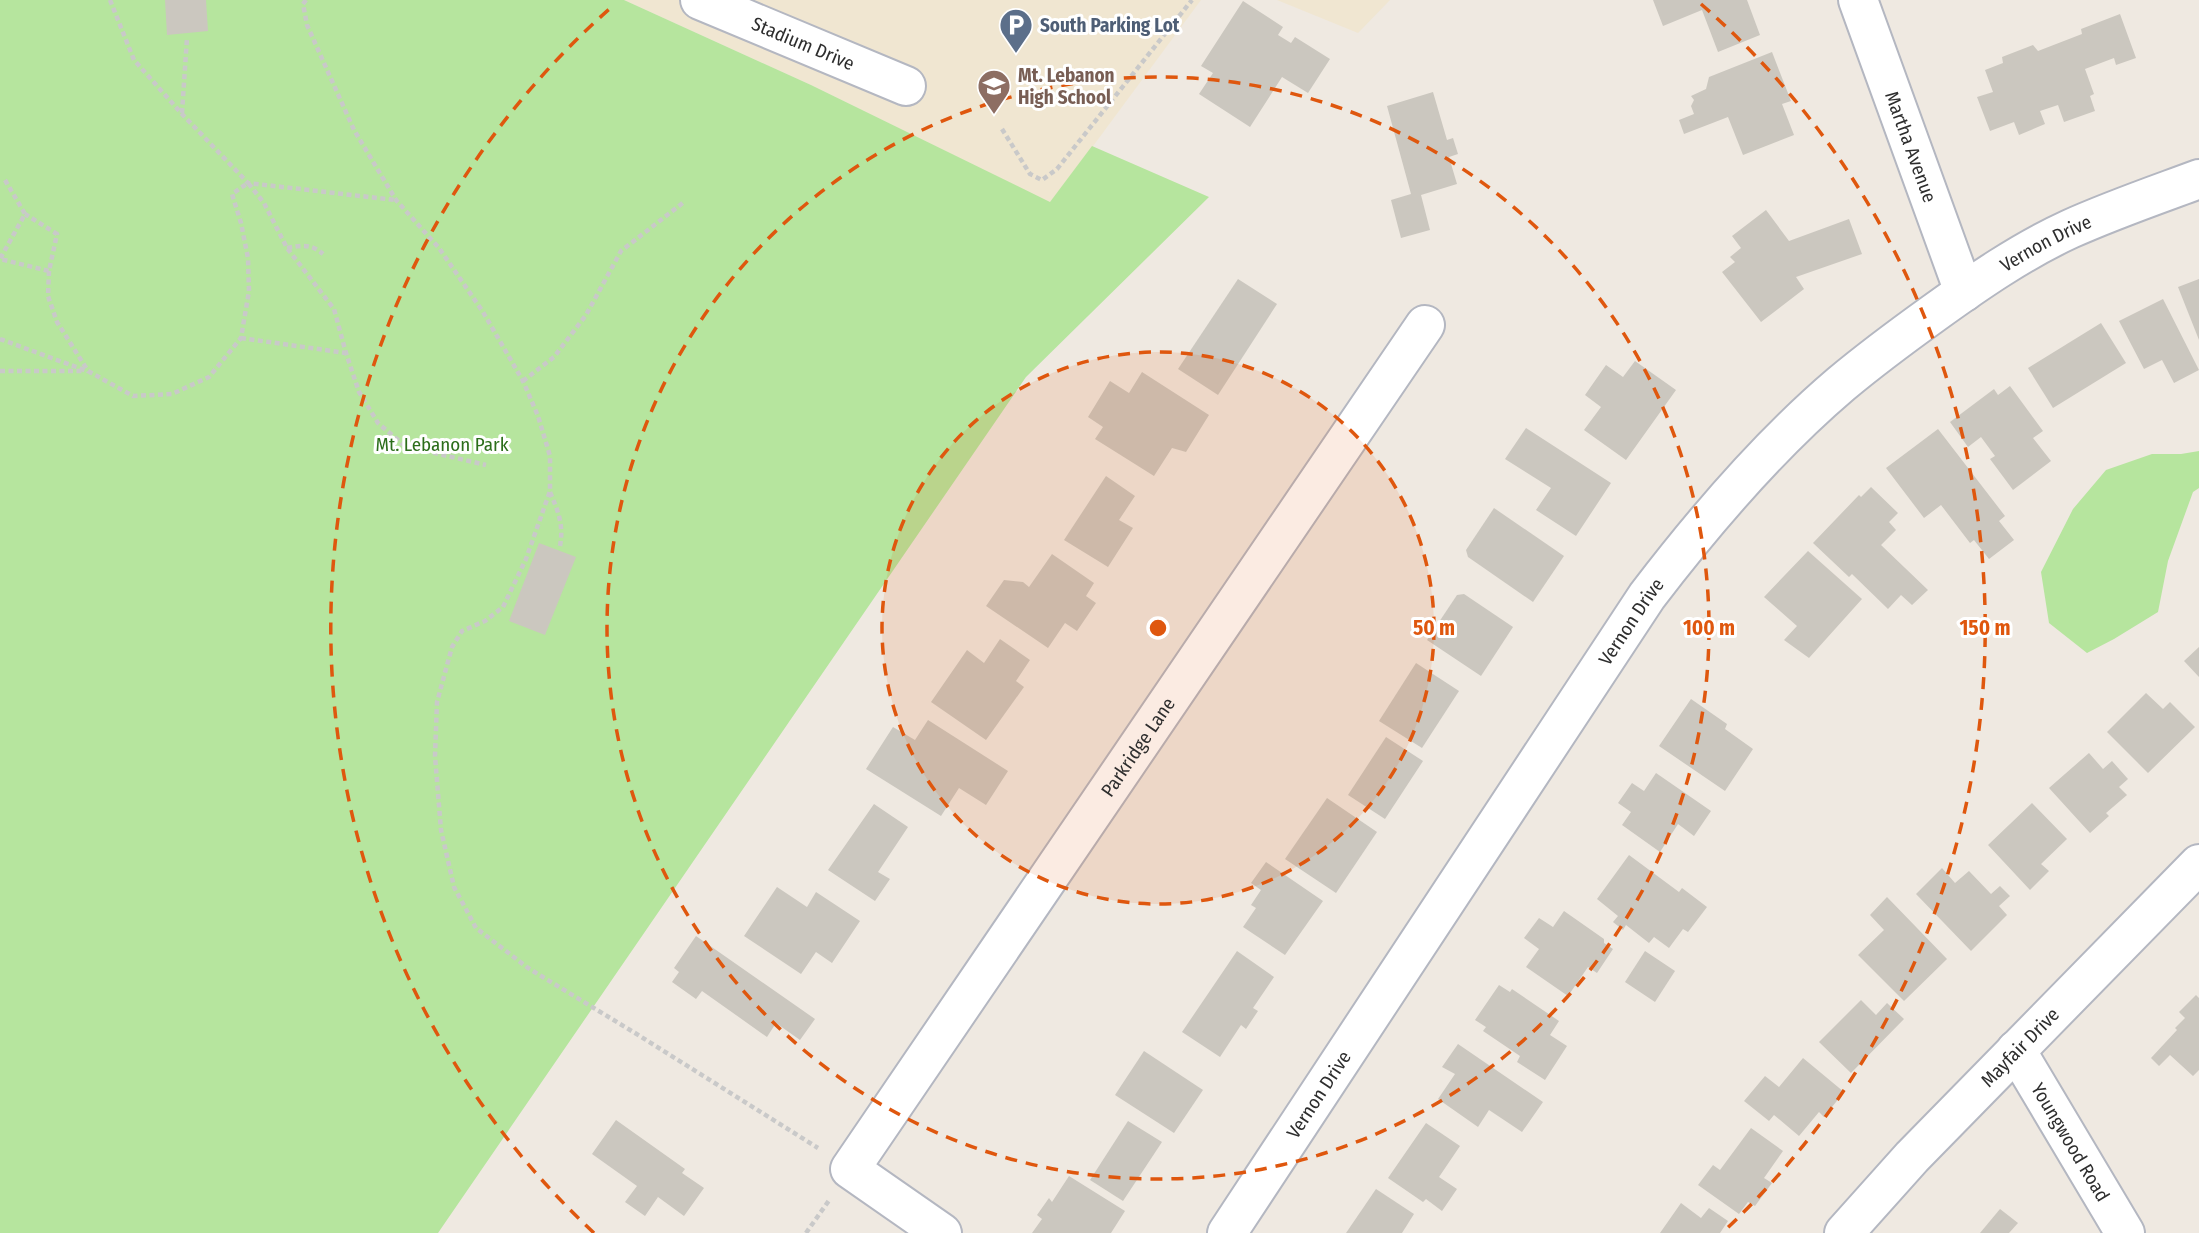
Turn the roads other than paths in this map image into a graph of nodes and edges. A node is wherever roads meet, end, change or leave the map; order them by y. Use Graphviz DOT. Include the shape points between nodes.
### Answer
graph roads {
  1 [pos="700,0"];
  2 [pos="1858,0"];
  3 [pos="906,86"];
  4 [pos="2199,179"];
  5 [pos="1964,292"];
  6 [pos="1424,325"];
  7 [pos="2199,864"];
  8 [pos="2017,1050"];
  9 [pos="942,1233"];
  10 [pos="1227,1233"];
  11 [pos="1844,1233"];
  12 [pos="2125,1233"];
  1 -- 3 [label="street, Stadium Drive"];
  2 -- 5 [label="street, Martha Avenue"];
  4 -- 5 [label="street, Vernon Drive" via="2069,230"];
  5 -- 10 [label="street, Vernon Drive" via="1840,385 1689,541 1647,596"];
  6 -- 9 [label="street, Parkridge Lane" via="850,1169"];
  7 -- 8 [label="street, Mayfair Drive"];
  8 -- 11 [label="street, Mayfair Drive"];
  8 -- 12 [label="street, Youngwood Road"];
}
